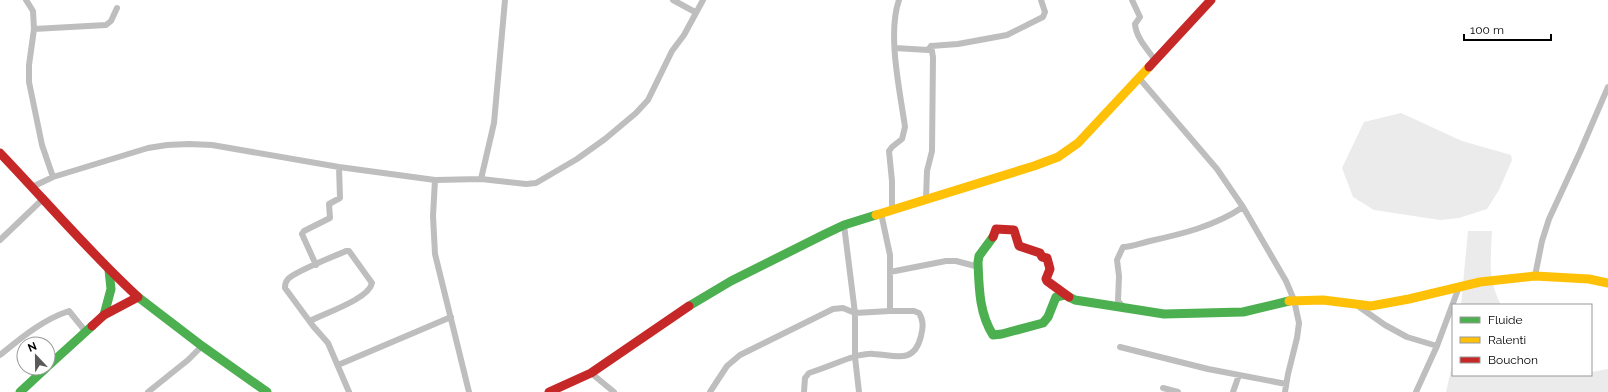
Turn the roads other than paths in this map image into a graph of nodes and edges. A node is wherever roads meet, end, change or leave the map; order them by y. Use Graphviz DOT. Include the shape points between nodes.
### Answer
graph roads {
  1 [pos="26,0"];
  2 [pos="505,0"];
  3 [pos="673,0"];
  4 [pos="702,0"];
  5 [pos="899,0"];
  6 [pos="1041,0"];
  7 [pos="1132,0"];
  8 [pos="1211,0"];
  9 [pos="117,8"];
  10 [pos="695,12"];
  11 [pos="34,29"];
  12 [pos="931,46"];
  13 [pos="894,48"];
  14 [pos="1155,60"];
  15 [pos="1139,78"];
  16 [pos="1608,87"];
  17 [pos="1,158"];
  18 [pos="339,167"];
  19 [pos="53,177"];
  20 [pos="481,179"];
  21 [pos="435,180"];
  22 [pos="32,187"];
  23 [pos="44,198"];
  24 [pos="926,198"];
  25 [pos="1243,207"];
  26 [pos="892,210"];
  27 [pos="881,213"];
  28 [pos="844,225"];
  29 [pos="0,240"];
  30 [pos="316,265"];
  31 [pos="979,267"];
  32 [pos="109,270"];
  33 [pos="890,272"];
  34 [pos="1535,276"];
  35 [pos="1608,283"];
  36 [pos="1459,287"];
  37 [pos="1065,295"];
  38 [pos="138,297"];
  39 [pos="1294,300"];
  40 [pos="1453,304"];
  41 [pos="1356,305"];
  42 [pos="1452,306"];
  43 [pos="1124,309"];
  44 [pos="890,312"];
  45 [pos="855,313"];
  46 [pos="104,315"];
  47 [pos="451,317"];
  48 [pos="310,321"];
  49 [pos="86,332"];
  50 [pos="202,346"];
  51 [pos="1437,346"];
  52 [pos="1120,347"];
  53 [pos="0,355"];
  54 [pos="855,356"];
  55 [pos="56,359"];
  56 [pos="338,365"];
  57 [pos="591,373"];
  58 [pos="1239,375"];
  59 [pos="37,376"];
  60 [pos="1286,384"];
  61 [pos="1164,388"];
  62 [pos="261,390"];
  63 [pos="20,392"];
  64 [pos="148,392"];
  65 [pos="349,392"];
  66 [pos="469,392"];
  67 [pos="549,392"];
  68 [pos="614,392"];
  69 [pos="710,392"];
  70 [pos="804,392"];
  71 [pos="858,392"];
  72 [pos="1178,392"];
  73 [pos="1233,392"];
  74 [pos="1286,392"];
  75 [pos="1416,392"];
  1 -- 11 [label="street" via="33,11"];
  2 -- 20 [label="street" via="494,122"];
  3 -- 10 [label="street"];
  4 -- 10 [label="street"];
  5 -- 13 [label="street" via="896,7"];
  6 -- 12 [label="street" via="1045,12 1043,17 1008,35"];
  7 -- 14 [label="street" via="1140,17 1135,24 1136,31"];
  8 -- 14 [label="street"];
  9 -- 11 [label="street" via="111,21 106,25"];
  10 -- 20 [label="street" via="648,100 605,140 536,183"];
  11 -- 19 [label="street" via="29,82 42,145"];
  12 -- 13 [label="street" via="928,50"];
  12 -- 24 [label="street" via="932,151 927,170"];
  13 -- 26 [label="street" via="905,127 902,139 889,151"];
  14 -- 15 [label="street"];
  15 -- 24 [label="street" via="1078,143 1058,157"];
  15 -- 25 [label="street" via="1217,169"];
  16 -- 34 [label="street" via="1549,219"];
  17 -- 22 [label="street"];
  18 -- 19 [label="street" via="212,145 167,145 148,148"];
  18 -- 21 [label="street"];
  18 -- 30 [label="street" via="341,195 338,200 329,204 330,218 302,234"];
  19 -- 22 [label="street"];
  20 -- 21 [label="street"];
  21 -- 47 [label="street" via="434,246"];
  22 -- 23 [label="street"];
  23 -- 29 [label="street"];
  23 -- 32 [label="street"];
  24 -- 26 [label="street"];
  25 -- 39 [label="street" via="1286,281"];
  25 -- 43 [label="street" via="1216,222 1192,230 1133,247 1123,247 1117,260 1118,300"];
  26 -- 27 [label="street"];
  27 -- 28 [label="street"];
  27 -- 33 [label="street" via="890,255"];
  28 -- 45 [label="street"];
  28 -- 57 [label="street" via="731,281"];
  30 -- 48 [label="street" via="287,280 285,284 285,288"];
  30 -- 48 [label="street" via="349,251 373,284 361,296"];
  31 -- 33 [label="street" via="946,261"];
  31 -- 37 [label="street" via="979,256 995,235 996,229 1012,229 1019,246 1047,258 1050,269 1046,279"];
  31 -- 37 [label="street" via="980,299 993,335 1046,322 1052,302 1056,297"];
  32 -- 38 [label="street"];
  32 -- 46 [label="street" via="110,289"];
  33 -- 44 [label="street"];
  34 -- 35 [label="street" via="1589,279"];
  34 -- 36 [label="street"];
  36 -- 40 [label="street"];
  36 -- 41 [label="street" via="1371,306"];
  37 -- 43 [label="street" via="1082,302"];
  38 -- 46 [label="street"];
  38 -- 50 [label="street"];
  39 -- 41 [label="street" via="1323,300"];
  39 -- 43 [label="street" via="1243,312 1155,313"];
  39 -- 60 [label="street" via="1299,323"];
  41 -- 51 [label="street" via="1407,337"];
  42 -- 51 [label="street"];
  44 -- 45 [label="street"];
  44 -- 54 [label="street" via="919,313 922,318 922,333 914,351 910,355 900,357 873,354"];
  45 -- 54 [label="street"];
  45 -- 69 [label="street" via="843,308 833,309 740,354 727,366"];
  46 -- 49 [label="street"];
  47 -- 56 [label="street"];
  47 -- 66 [label="street"];
  48 -- 56 [label="street" via="328,343"];
  49 -- 53 [label="street" via="69,311 33,329"];
  49 -- 55 [label="street"];
  50 -- 62 [label="street"];
  50 -- 64 [label="street"];
  51 -- 75 [label="street"];
  52 -- 58 [label="street"];
  54 -- 70 [label="street" via="809,374 805,378"];
  54 -- 71 [label="street"];
  56 -- 65 [label="street"];
  57 -- 67 [label="street"];
  57 -- 68 [label="street"];
  58 -- 60 [label="street"];
  58 -- 73 [label="street"];
  59 -- 63 [label="street"];
  60 -- 74 [label="street"];
  61 -- 72 [label="street"];
}
